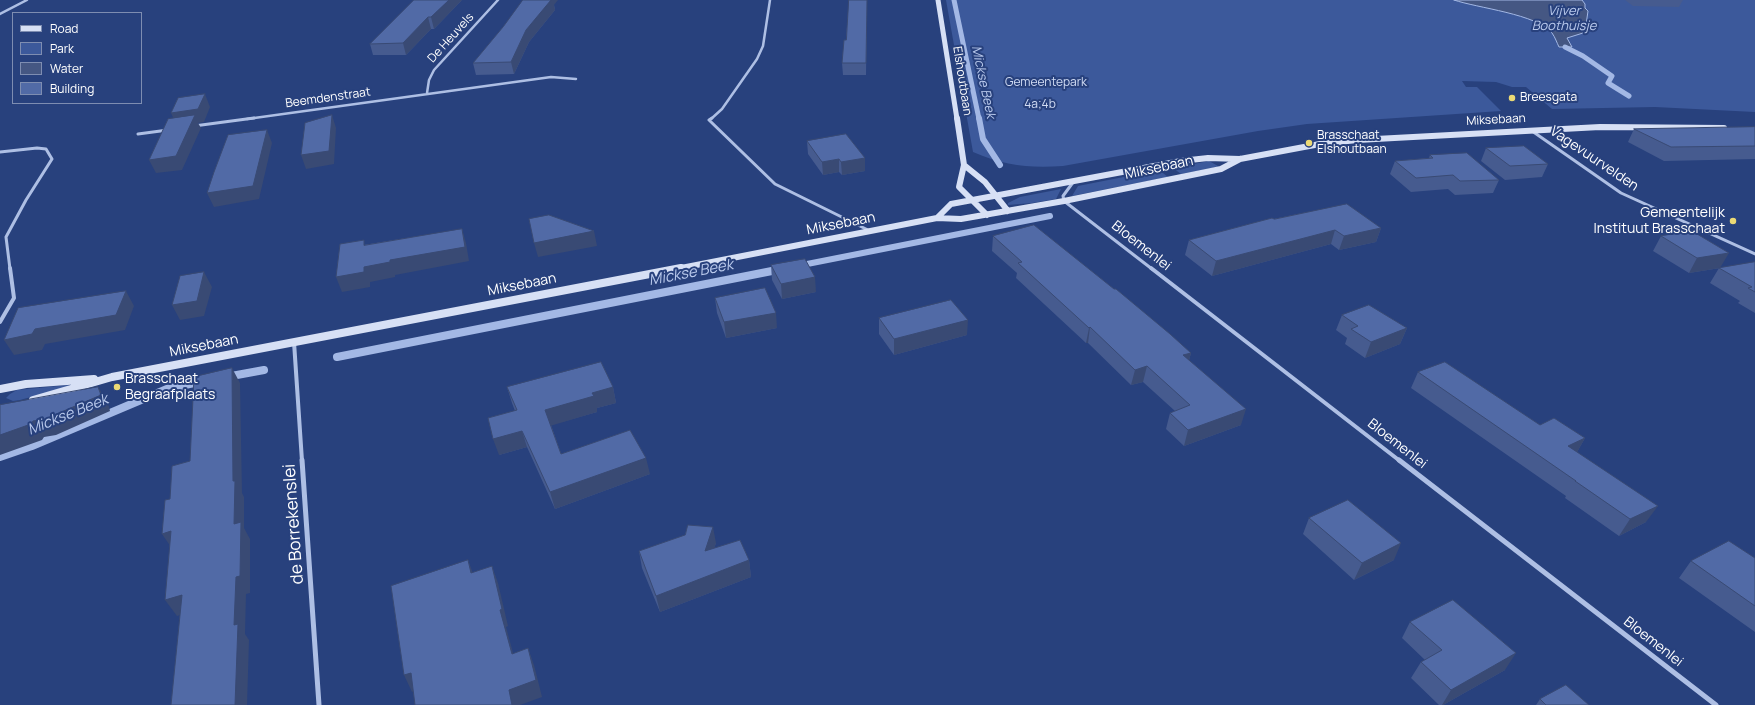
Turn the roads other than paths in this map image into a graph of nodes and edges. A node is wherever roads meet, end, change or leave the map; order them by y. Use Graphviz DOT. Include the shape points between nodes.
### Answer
graph roads {
  1 [pos="27,0"];
  2 [pos="498,0"];
  3 [pos="770,0"];
  4 [pos="938,0"];
  5 [pos="0,14"];
  6 [pos="576,79"];
  7 [pos="427,93"];
  8 [pos="191,126"];
  9 [pos="1731,128"];
  10 [pos="175,129"];
  11 [pos="1530,130"];
  12 [pos="138,134"];
  13 [pos="0,152"];
  14 [pos="1208,158"];
  15 [pos="1240,159"];
  16 [pos="964,165"];
  17 [pos="1221,169"];
  18 [pos="1074,181"];
  19 [pos="995,196"];
  20 [pos="972,200"];
  21 [pos="1064,201"];
  22 [pos="1008,211"];
  23 [pos="986,215"];
  24 [pos="937,218"];
  25 [pos="871,232"];
  26 [pos="1755,254"];
  27 [pos="0,322"];
  28 [pos="294,342"];
  29 [pos="112,377"];
  30 [pos="0,390"];
  31 [pos="27,402"];
  32 [pos="319,705"];
  33 [pos="1716,705"];
  1 -- 5 [label="street"];
  2 -- 7 [label="street, De Heuvels" via="434,70"];
  3 -- 25 [label="street" via="763,46 722,109 708,120 776,184"];
  4 -- 16 [label="main road, Elshoutbaan"];
  6 -- 7 [label="street, Beemdenstraat" via="551,77"];
  7 -- 8 [label="street, Beemdenstraat"];
  9 -- 11 [label="main road, Miksebaan" via="1640,126"];
  10 -- 12 [label="street"];
  11 -- 15 [label="main road, Miksebaan" via="1357,140"];
  11 -- 26 [label="street, Vagevuurvelden" via="1621,193"];
  13 -- 27 [label="street" via="46,149 52,159 6,237 14,298"];
  14 -- 15 [label="main road, Miksebaan"];
  14 -- 17 [label="main road, Miksebaan" via="1223,162"];
  14 -- 18 [label="main road, Miksebaan"];
  15 -- 17 [label="main road, Miksebaan"];
  16 -- 19 [label="main road" via="985,182"];
  16 -- 20 [label="main road, Elshoutbaan" via="959,187"];
  17 -- 21 [label="main road, Miksebaan"];
  18 -- 19 [label="main road, Miksebaan"];
  18 -- 21 [label="street" via="1063,196"];
  19 -- 20 [label="main road, Miksebaan"];
  19 -- 22 [label="main road"];
  20 -- 23 [label="main road, Elshoutbaan"];
  20 -- 24 [label="main road, Miksebaan" via="951,204"];
  21 -- 22 [label="main road, Miksebaan"];
  21 -- 33 [label="street, Bloemenlei"];
  22 -- 23 [label="main road, Miksebaan"];
  23 -- 24 [label="main road, Miksebaan"];
  24 -- 25 [label="main road, Miksebaan"];
  25 -- 28 [label="main road, Miksebaan"];
  28 -- 29 [label="main road, Miksebaan"];
  28 -- 32 [label="street, de Borrekenslei"];
  29 -- 30 [label="main road, Miksebaan" via="26,384"];
  29 -- 31 [label="main road, Miksebaan"];
}
